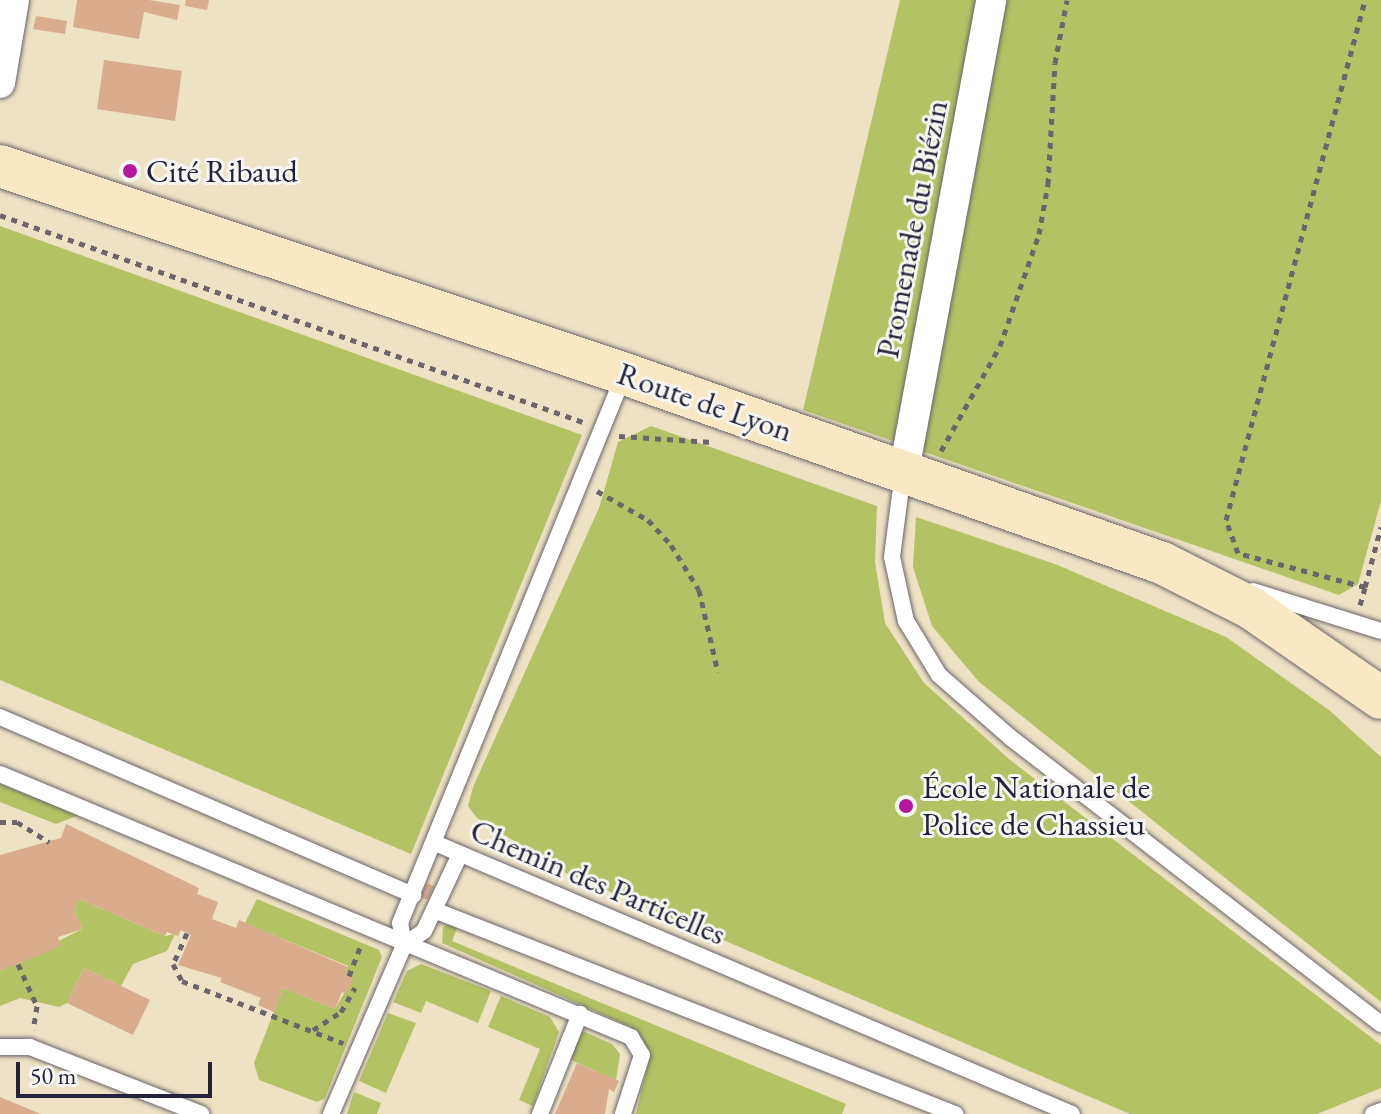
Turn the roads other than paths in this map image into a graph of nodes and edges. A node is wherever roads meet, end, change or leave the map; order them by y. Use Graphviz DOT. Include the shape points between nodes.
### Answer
graph roads {
  1 [pos="14,0"];
  2 [pos="991,0"];
  3 [pos="0,83"];
  4 [pos="0,166"];
  5 [pos="625,374"];
  6 [pos="917,476"];
  7 [pos="1162,563"];
  8 [pos="1381,631"];
  9 [pos="1381,698"];
  10 [pos="0,717"];
  11 [pos="0,774"];
  12 [pos="435,843"];
  13 [pos="460,854"];
  14 [pos="413,895"];
  15 [pos="434,910"];
  16 [pos="404,945"];
  17 [pos="580,1014"];
  18 [pos="1381,1024"];
  19 [pos="0,1047"];
  20 [pos="1381,1111"];
  21 [pos="201,1114"];
  22 [pos="331,1114"];
  23 [pos="540,1114"];
  24 [pos="623,1114"];
  25 [pos="955,1114"];
  26 [pos="1072,1114"];
  27 [pos="1373,1114"];
  1 -- 3 [label="street"];
  2 -- 6 [label="street, Promenade du Biézin"];
  4 -- 5 [label="main road, Route de Lyon"];
  5 -- 6 [label="main road, Route de Lyon"];
  5 -- 12 [label="lane, Chemin des Particelles"];
  6 -- 7 [label="main road, Route de Lyon"];
  6 -- 18 [label="lane" via="892,557 906,621 939,675 1011,738"];
  7 -- 8 [label="lane"];
  7 -- 9 [label="main road, Route de Lyon" via="1251,608"];
  10 -- 14 [label="lane"];
  11 -- 16 [label="lane"];
  12 -- 13 [label="lane, Chemin des Particelles"];
  12 -- 14 [label="lane"];
  13 -- 15 [label="lane"];
  13 -- 26 [label="lane, Chemin des Particelles"];
  14 -- 16 [label="lane" via="400,923"];
  15 -- 16 [label="lane" via="424,931"];
  15 -- 25 [label="lane"];
  16 -- 17 [label="lane" via="449,957"];
  16 -- 22 [label="lane"];
  17 -- 23 [label="lane"];
  17 -- 24 [label="lane" via="631,1037 642,1055"];
  19 -- 21 [label="lane" via="30,1047"];
  20 -- 27 [label="lane"];
}
